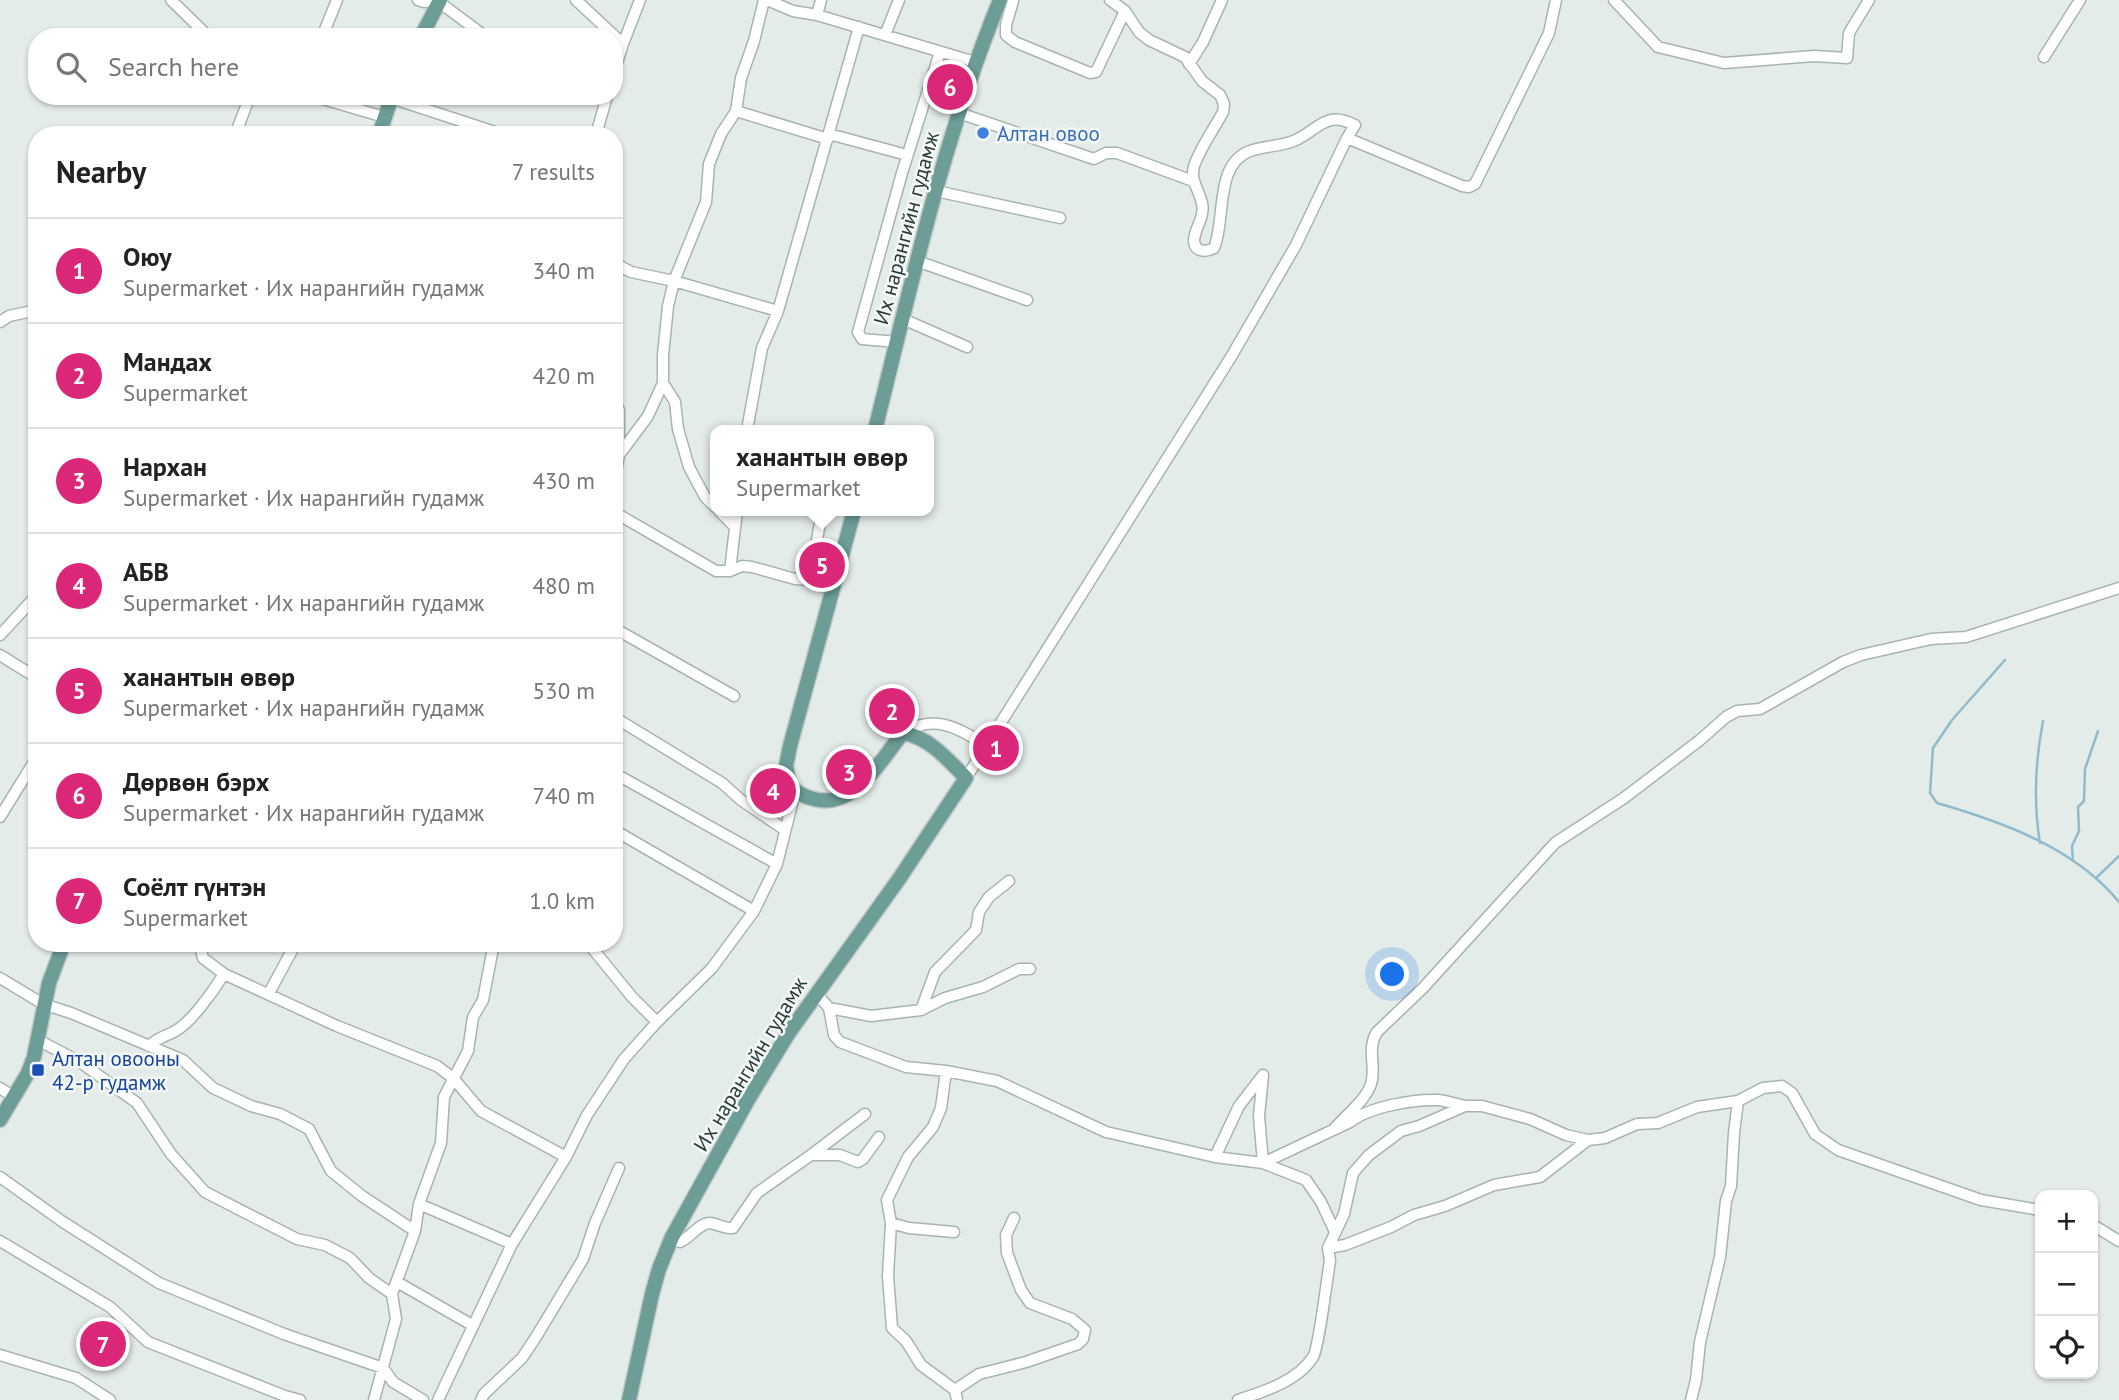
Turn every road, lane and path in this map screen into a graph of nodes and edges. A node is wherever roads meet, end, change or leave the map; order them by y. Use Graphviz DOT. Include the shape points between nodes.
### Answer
graph roads {
  1 [pos="171,0"];
  2 [pos="337,0"];
  3 [pos="418,0"];
  4 [pos="576,0"];
  5 [pos="640,0"];
  6 [pos="765,0"];
  7 [pos="821,0"];
  8 [pos="899,0"];
  9 [pos="1000,0"];
  10 [pos="1014,0"];
  11 [pos="1110,0"];
  12 [pos="1222,0"];
  13 [pos="1556,0"];
  14 [pos="1614,0"];
  15 [pos="1869,0"];
  16 [pos="1878,0"];
  17 [pos="2080,0"];
  18 [pos="440,1"];
  19 [pos="1125,11"];
  20 [pos="817,15"];
  21 [pos="859,27"];
  22 [pos="200,28"];
  23 [pos="326,28"];
  24 [pos="426,28"];
  25 [pos="474,28"];
  26 [pos="606,28"];
  27 [pos="1849,33"];
  28 [pos="885,35"];
  29 [pos="623,44"];
  30 [pos="940,52"];
  31 [pos="2044,57"];
  32 [pos="975,62"];
  33 [pos="1189,64"];
  34 [pos="247,105"];
  35 [pos="343,105"];
  36 [pos="388,105"];
  37 [pos="415,105"];
  38 [pos="604,105"];
  39 [pos="736,111"];
  40 [pos="959,113"];
  41 [pos="384,117"];
  42 [pos="238,126"];
  43 [pos="382,126"];
  44 [pos="477,126"];
  45 [pos="599,126"];
  46 [pos="829,136"];
  47 [pos="1347,138"];
  48 [pos="907,155"];
  49 [pos="1193,181"];
  50 [pos="936,191"];
  51 [pos="1060,218"];
  52 [pos="917,261"];
  53 [pos="623,268"];
  54 [pos="674,281"];
  55 [pos="1027,300"];
  56 [pos="778,311"];
  57 [pos="28,312"];
  58 [pos="902,318"];
  59 [pos="0,322"];
  60 [pos="897,342"];
  61 [pos="967,347"];
  62 [pos="663,383"];
  63 [pos="748,425"];
  64 [pos="876,425"];
  65 [pos="623,450"];
  66 [pos="710,502"];
  67 [pos="724,516"];
  68 [pos="736,516"];
  69 [pos="821,516"];
  70 [pos="853,516"];
  71 [pos="623,517"];
  72 [pos="735,527"];
  73 [pos="730,571"];
  74 [pos="810,580"];
  75 [pos="2119,588"];
  76 [pos="832,591"];
  77 [pos="28,605"];
  78 [pos="623,633"];
  79 [pos="0,635"];
  80 [pos="0,655"];
  81 [pos="28,672"];
  82 [pos="734,696"];
  83 [pos="623,722"];
  84 [pos="903,733"];
  85 [pos="987,746"];
  86 [pos="28,778"];
  87 [pos="623,778"];
  88 [pos="966,778"];
  89 [pos="795,792"];
  90 [pos="0,817"];
  91 [pos="785,830"];
  92 [pos="623,836"];
  93 [pos="777,864"];
  94 [pos="1009,881"];
  95 [pos="754,911"];
  96 [pos="61,952"];
  97 [pos="201,952"];
  98 [pos="291,952"];
  99 [pos="492,952"];
  100 [pos="595,952"];
  101 [pos="1030,969"];
  102 [pos="224,974"];
  103 [pos="0,978"];
  104 [pos="269,993"];
  105 [pos="816,993"];
  106 [pos="43,1004"];
  107 [pos="829,1009"];
  108 [pos="921,1010"];
  109 [pos="657,1022"];
  110 [pos="38,1040"];
  111 [pos="149,1046"];
  112 [pos="946,1071"];
  113 [pos="453,1078"];
  114 [pos="0,1088"];
  115 [pos="14,1097"];
  116 [pos="1738,1101"];
  117 [pos="1465,1106"];
  118 [pos="865,1114"];
  119 [pos="0,1120"];
  120 [pos="1335,1128"];
  121 [pos="879,1137"];
  122 [pos="1588,1140"];
  123 [pos="811,1155"];
  124 [pos="566,1157"];
  125 [pos="1215,1157"];
  126 [pos="1263,1163"];
  127 [pos="618,1168"];
  128 [pos="0,1177"];
  129 [pos="419,1205"];
  130 [pos="2035,1209"];
  131 [pos="1014,1218"];
  132 [pos="891,1223"];
  133 [pos="2098,1228"];
  134 [pos="415,1231"];
  135 [pos="954,1232"];
  136 [pos="1335,1232"];
  137 [pos="672,1237"];
  138 [pos="0,1241"];
  139 [pos="2119,1241"];
  140 [pos="512,1244"];
  141 [pos="1328,1248"];
  142 [pos="397,1282"];
  143 [pos="392,1294"];
  144 [pos="472,1325"];
  145 [pos="0,1354"];
  146 [pos="383,1368"];
  147 [pos="956,1395"];
  148 [pos="110,1400"];
  149 [pos="300,1400"];
  150 [pos="374,1400"];
  151 [pos="422,1400"];
  152 [pos="431,1400"];
  153 [pos="438,1400"];
  154 [pos="481,1400"];
  155 [pos="629,1400"];
  156 [pos="1238,1400"];
  157 [pos="1691,1400"];
  1 -- 22 [label="street"];
  2 -- 23 [label="street"];
  3 -- 18 [label="street"];
  4 -- 26 [label="street"];
  5 -- 29 [label="street"];
  6 -- 20 [label="street"];
  6 -- 39 [label="street" via="741,78"];
  7 -- 20 [label="street"];
  8 -- 28 [label="street"];
  9 -- 10 [label="street"];
  9 -- 32 [label="main road, Их нарангийн гудамж"];
  10 -- 19 [label="street" via="1006,35 1090,73 1096,72"];
  11 -- 19 [label="street"];
  12 -- 33 [label="street"];
  13 -- 47 [label="street" via="1549,33 1475,184 1462,187"];
  14 -- 27 [label="street" via="1658,47 1724,63 1847,58"];
  15 -- 27 [label="street"];
  16 -- 27 [label="street"];
  17 -- 31 [label="street"];
  18 -- 24 [label="main road"];
  18 -- 25 [label="street"];
  19 -- 33 [label="street" via="1139,32 1185,57"];
  20 -- 21 [label="street"];
  21 -- 28 [label="street"];
  21 -- 46 [label="street"];
  28 -- 30 [label="street"];
  30 -- 32 [label="street"];
  30 -- 48 [label="street"];
  32 -- 40 [label="main road, Их нарангийн гудамж"];
  33 -- 49 [label="street" via="1220,95 1223,104 1193,167"];
  34 -- 42 [label="street"];
  35 -- 41 [label="street"];
  36 -- 41 [label="main road"];
  37 -- 44 [label="street"];
  38 -- 45 [label="street"];
  39 -- 46 [label="street"];
  39 -- 54 [label="street" via="709,164 706,202"];
  40 -- 49 [label="street" via="1094,159 1117,153"];
  40 -- 50 [label="main road, Их нарангийн гудамж"];
  41 -- 43 [label="main road"];
  46 -- 48 [label="street"];
  46 -- 56 [label="street"];
  47 -- 49 [label="street" via="1355,125 1331,118 1289,144 1249,151 1230,171 1217,241 1208,252 1201,251 1194,240 1202,202"];
  47 -- 85 [label="street" via="1296,246 1231,357"];
  48 -- 60 [label="street" via="858,332 862,339"];
  50 -- 51 [label="street"];
  50 -- 52 [label="main road, Их нарангийн гудамж"];
  52 -- 55 [label="street"];
  52 -- 58 [label="main road, Их нарангийн гудамж"];
  53 -- 54 [label="street"];
  54 -- 56 [label="street"];
  54 -- 62 [label="street"];
  56 -- 63 [label="street" via="762,348"];
  57 -- 59 [label="street"];
  58 -- 60 [label="main road, Их нарангийн гудамж"];
  58 -- 61 [label="street"];
  60 -- 64 [label="main road, Их нарангийн гудамж"];
  62 -- 65 [label="street" via="648,416"];
  62 -- 66 [label="street" via="675,402 689,467"];
  67 -- 72 [label="street"];
  68 -- 72 [label="street"];
  69 -- 74 [label="street"];
  70 -- 76 [label="main road"];
  71 -- 73 [label="street" via="716,571"];
  72 -- 73 [label="street"];
  73 -- 74 [label="street" via="752,567"];
  74 -- 76 [label="street"];
  75 -- 120 [label="street" via="1966,637 1931,639 1861,655 1759,709 1726,717 1671,763 1555,843 1377,1032 1372,1041 1372,1082"];
  76 -- 89 [label="main road" via="786,766"];
  77 -- 79 [label="street"];
  78 -- 82 [label="street"];
  80 -- 81 [label="street"];
  83 -- 91 [label="street" via="722,783"];
  84 -- 85 [label="street" via="916,724 952,726"];
  84 -- 88 [label="main road" via="915,734 937,749"];
  84 -- 89 [label="main road" via="860,786 847,795 825,801"];
  85 -- 88 [label="street"];
  86 -- 90 [label="street"];
  87 -- 93 [label="street"];
  88 -- 105 [label="main road, Их нарангийн гудамж"];
  89 -- 91 [label="street"];
  91 -- 93 [label="street"];
  92 -- 95 [label="street"];
  93 -- 95 [label="street"];
  94 -- 108 [label="street" via="979,912 976,930 935,972"];
  95 -- 109 [label="street" via="712,968"];
  96 -- 106 [label="main road"];
  97 -- 102 [label="street"];
  98 -- 104 [label="street"];
  99 -- 113 [label="street" via="468,1051"];
  100 -- 109 [label="street"];
  101 -- 108 [label="street" via="1019,969"];
  102 -- 104 [label="street"];
  102 -- 111 [label="street" via="178,1030"];
  103 -- 106 [label="street"];
  104 -- 113 [label="street" via="437,1066"];
  105 -- 107 [label="street"];
  105 -- 137 [label="main road, Их нарангийн гудамж" via="749,1098"];
  106 -- 110 [label="main road"];
  106 -- 111 [label="street"];
  107 -- 108 [label="street" via="871,1016"];
  107 -- 112 [label="street" via="840,1042 906,1068"];
  109 -- 124 [label="street" via="624,1059"];
  110 -- 115 [label="main road" via="28,1073"];
  110 -- 143 [label="street" via="80,1062 137,1103 171,1154 205,1192 298,1239 325,1245 350,1258"];
  111 -- 134 [label="street" via="183,1060 213,1088 309,1129 331,1171"];
  112 -- 125 [label="street" via="997,1081 1106,1132"];
  112 -- 132 [label="street" via="933,1127 908,1157 887,1200"];
  113 -- 124 [label="street" via="481,1111"];
  113 -- 129 [label="street" via="444,1097 441,1143"];
  114 -- 115 [label="street"];
  115 -- 119 [label="main road"];
  116 -- 122 [label="street" via="1696,1107 1658,1123 1637,1124"];
  116 -- 130 [label="street" via="1763,1088 1782,1086 1792,1093 1815,1134 1838,1150 1980,1200"];
  116 -- 157 [label="street" via="1720,1257"];
  117 -- 120 [label="street" via="1425,1100 1379,1108"];
  117 -- 122 [label="street" via="1530,1119"];
  117 -- 136 [label="street" via="1401,1131 1369,1155 1353,1173"];
  118 -- 123 [label="street"];
  120 -- 126 [label="street"];
  121 -- 123 [label="street" via="858,1162 840,1155"];
  122 -- 141 [label="street" via="1540,1177 1494,1185"];
  123 -- 137 [label="street" via="757,1193 733,1228 711,1223 680,1242"];
  124 -- 140 [label="street"];
  125 -- 126 [label="street"];
  125 -- 126 [label="street" via="1239,1106 1263,1075 1259,1116"];
  126 -- 136 [label="street" via="1306,1180"];
  127 -- 154 [label="street" via="583,1259 522,1358"];
  128 -- 146 [label="street" via="159,1283"];
  129 -- 134 [label="street"];
  129 -- 140 [label="street"];
  131 -- 147 [label="street" via="1006,1236 1007,1253 1021,1290 1030,1303 1072,1319 1085,1330 1083,1339 1078,1345 979,1374"];
  132 -- 135 [label="street"];
  132 -- 147 [label="street" via="888,1276 892,1328 921,1365"];
  133 -- 139 [label="street"];
  134 -- 142 [label="street"];
  136 -- 141 [label="street"];
  137 -- 155 [label="main road, Их нарангийн гудамж" via="652,1294"];
  138 -- 149 [label="street" via="110,1307 148,1342"];
  140 -- 144 [label="street"];
  141 -- 156 [label="street" via="1330,1261 1314,1356 1300,1371 1269,1390"];
  142 -- 143 [label="street"];
  142 -- 144 [label="street"];
  143 -- 146 [label="street" via="396,1319"];
  144 -- 153 [label="street"];
  145 -- 148 [label="street" via="76,1378"];
  146 -- 150 [label="street"];
  146 -- 151 [label="street" via="393,1382"];
  152 -- 153 [label="street"];
}
